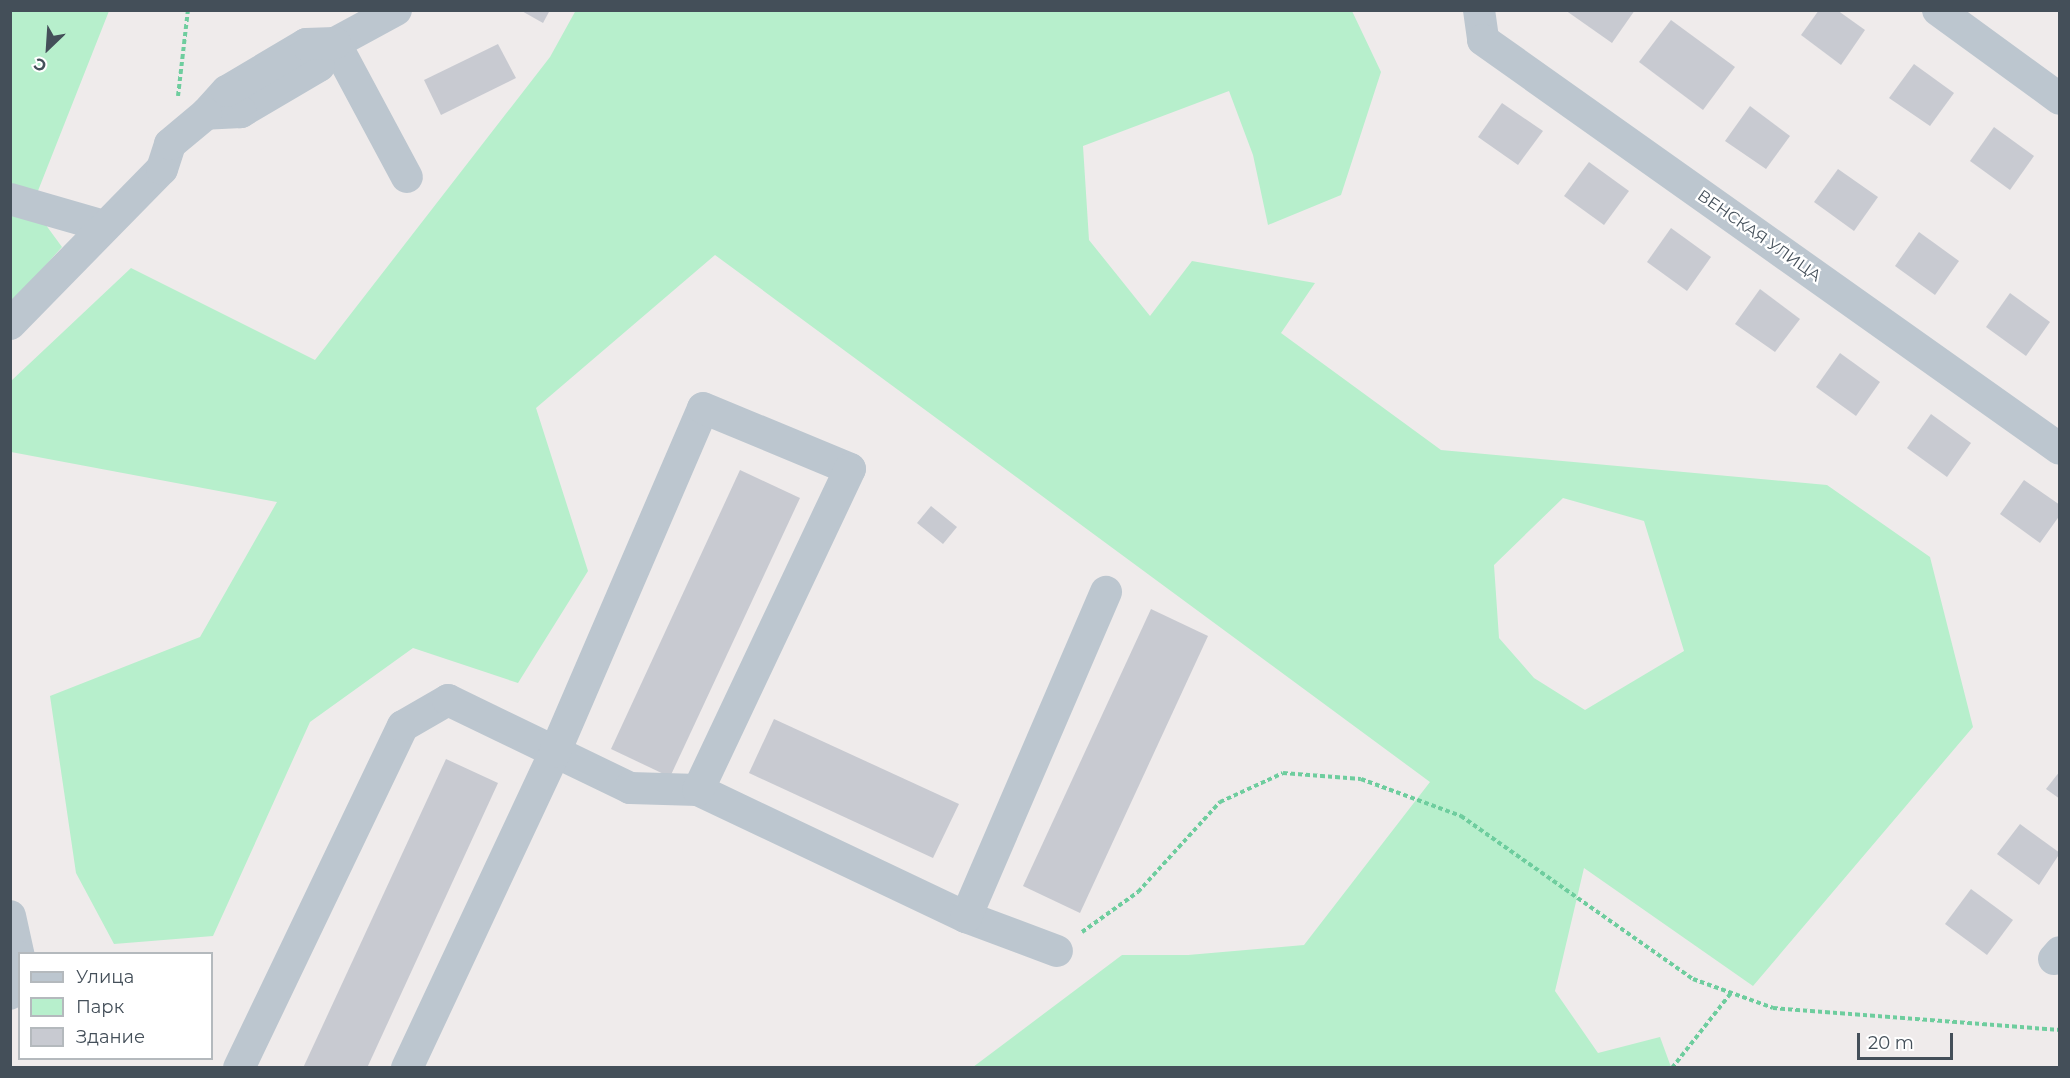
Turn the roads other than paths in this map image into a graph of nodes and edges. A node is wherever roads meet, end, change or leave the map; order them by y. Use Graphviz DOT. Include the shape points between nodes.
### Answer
graph roads {
  1 [pos="396,10"];
  2 [pos="1479,10"];
  3 [pos="1938,10"];
  4 [pos="335,43"];
  5 [pos="2060,99"];
  6 [pos="407,177"];
  7 [pos="10,199"];
  8 [pos="104,226"];
  9 [pos="10,324"];
  10 [pos="2060,449"];
  11 [pos="1106,592"];
  12 [pos="555,752"];
  13 [pos="698,790"];
  14 [pos="10,916"];
  15 [pos="966,917"];
  16 [pos="1057,951"];
  17 [pos="18,952"];
  18 [pos="18,961"];
  19 [pos="10,994"];
  20 [pos="238,1068"];
  21 [pos="407,1068"];
  1 -- 4 [label="street"];
  2 -- 10 [label="street, ВЕНСКАЯ УЛИЦА" via="1483,40"];
  3 -- 5 [label="street"];
  4 -- 6 [label="street"];
  4 -- 8 [label="street" via="319,66 241,112 206,114 170,144 162,169"];
  7 -- 8 [label="street"];
  8 -- 9 [label="street"];
  11 -- 15 [label="street"];
  12 -- 13 [label="street" via="630,788"];
  12 -- 13 [label="street" via="703,408 850,469"];
  12 -- 20 [label="street" via="448,700 403,726"];
  12 -- 21 [label="street"];
  13 -- 15 [label="street"];
  14 -- 17 [label="street"];
  15 -- 16 [label="street"];
  18 -- 19 [label="street"];
}
